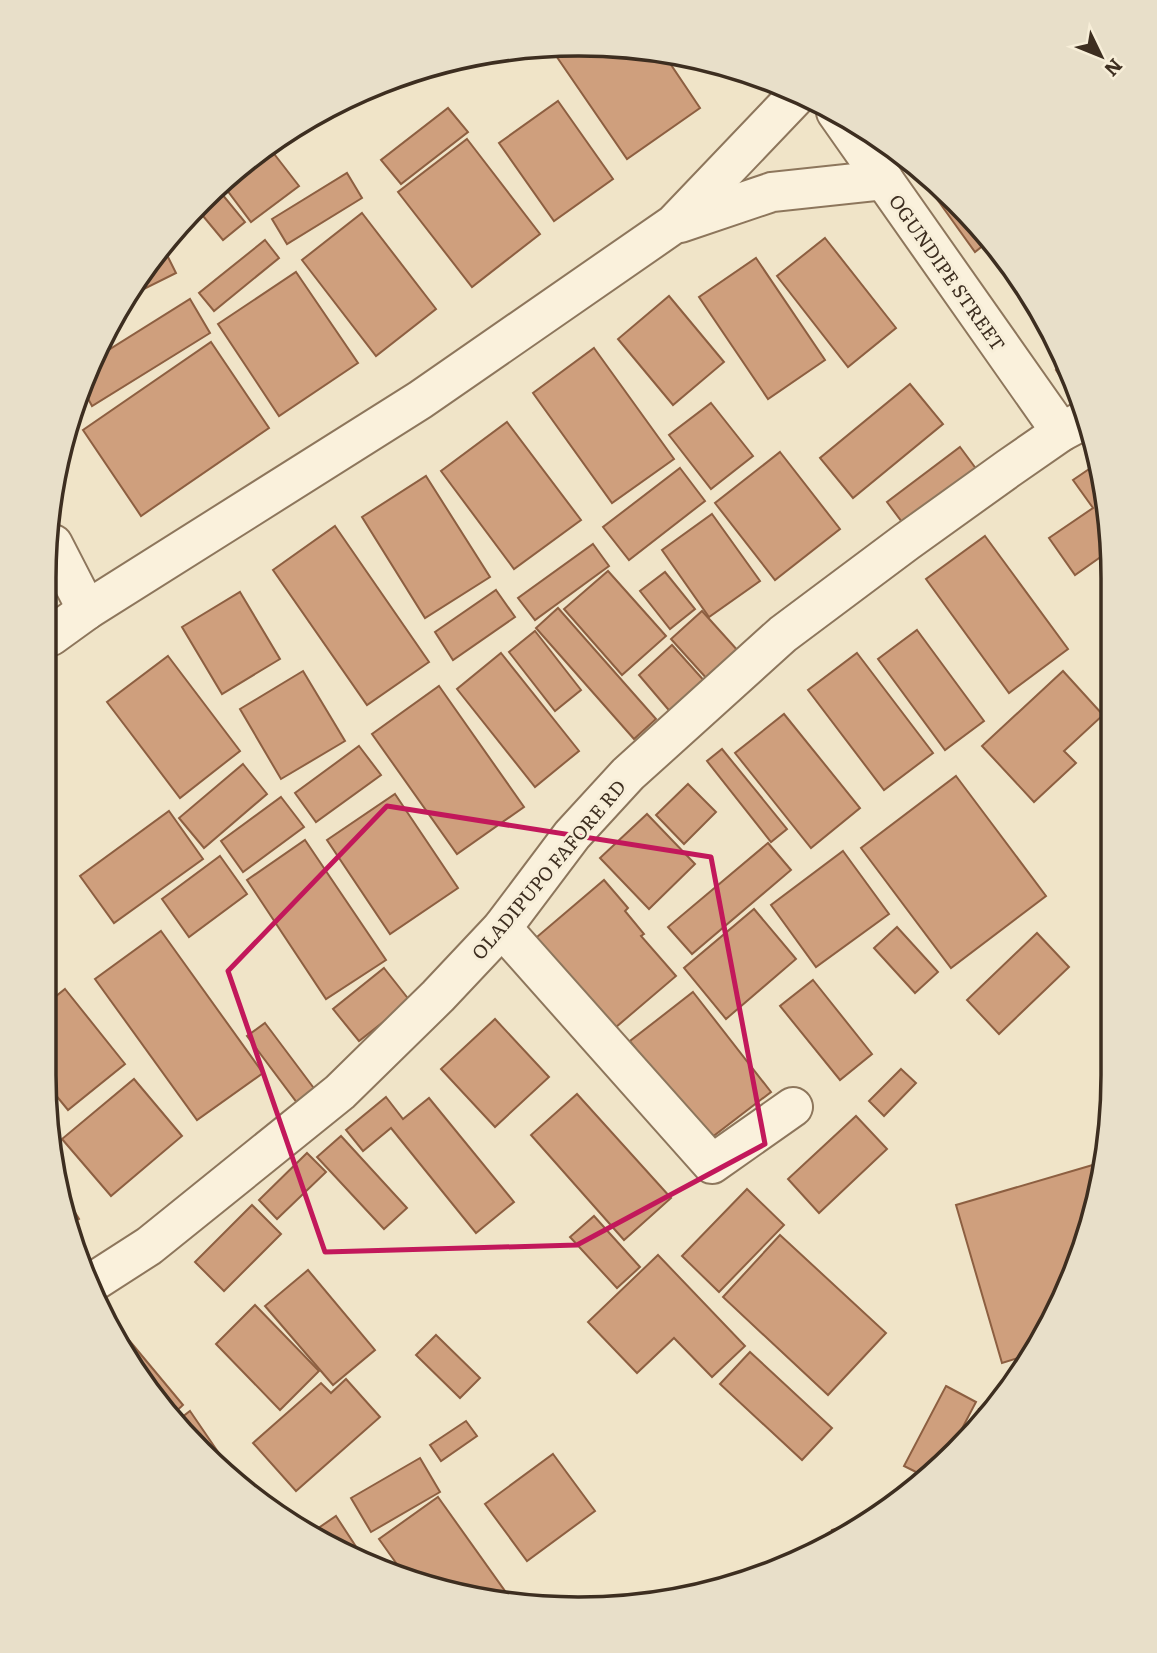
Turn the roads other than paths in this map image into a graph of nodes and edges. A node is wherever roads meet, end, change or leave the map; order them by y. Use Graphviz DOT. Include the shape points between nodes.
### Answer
graph roads {
  1 [pos="791,102"];
  2 [pos="850,132"];
  3 [pos="884,180"];
  4 [pos="674,224"];
  5 [pos="1071,427"];
  6 [pos="57,551"];
  7 [pos="87,610"];
  8 [pos="56,632"];
  9 [pos="502,928"];
  10 [pos="793,1107"];
  11 [pos="98,1279"];
  1 -- 4 [label="street"];
  2 -- 3 [label="street, OGUNDIPE STREET"];
  3 -- 4 [label="street" via="772,192"];
  3 -- 5 [label="street, OGUNDIPE STREET"];
  4 -- 7 [label="street" via="420,400"];
  5 -- 9 [label="street, OLADIPUPO FAFORE RD" via="783,634 628,774 572,835"];
  6 -- 7 [label="street"];
  7 -- 8 [label="street"];
  9 -- 10 [label="street" via="712,1164"];
  9 -- 11 [label="street, OLADIPUPO FAFORE RD" via="340,1092 149,1246"];
}
